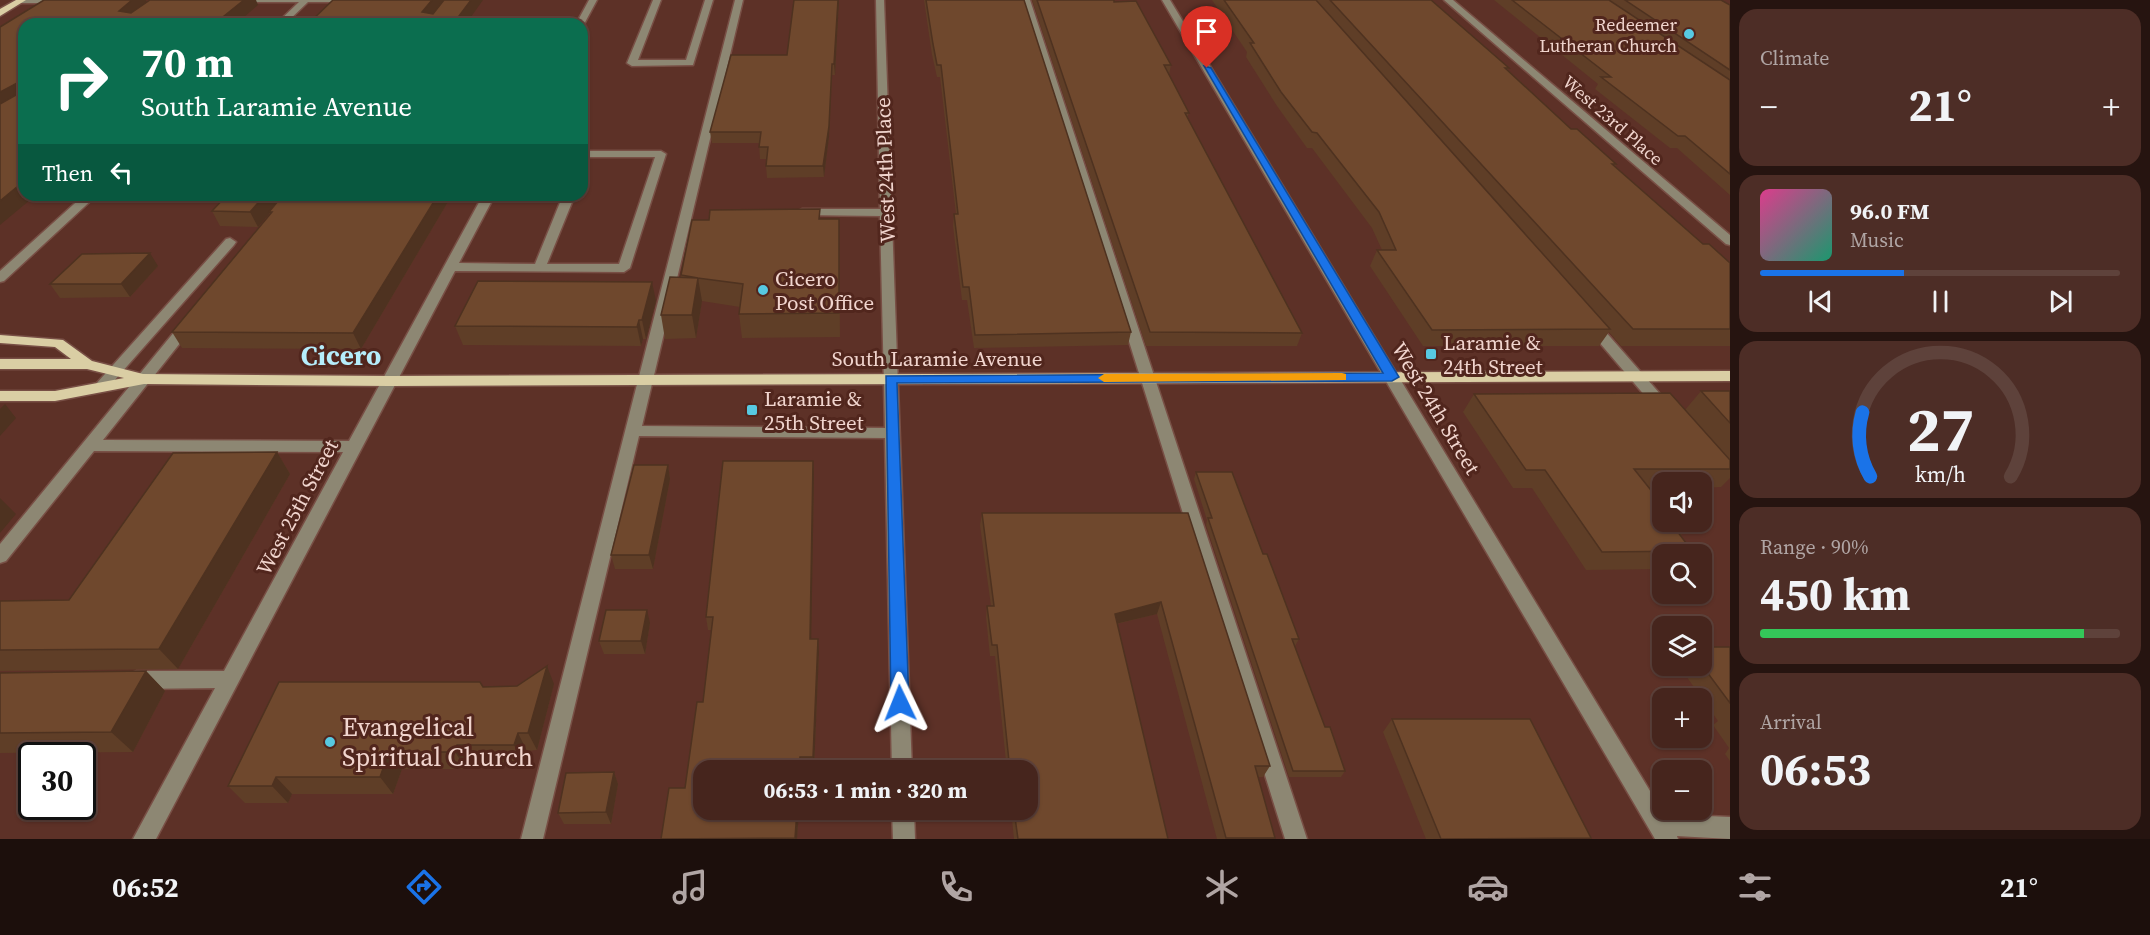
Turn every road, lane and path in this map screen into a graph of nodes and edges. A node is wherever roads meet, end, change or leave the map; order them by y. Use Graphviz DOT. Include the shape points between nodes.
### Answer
graph roads {
  1 [pos="21,0"];
  2 [pos="230,0"];
  3 [pos="306,0"];
  4 [pos="338,0"];
  5 [pos="593,0"];
  6 [pos="657,0"];
  7 [pos="709,0"];
  8 [pos="739,0"];
  9 [pos="880,0"];
  10 [pos="1026,0"];
  11 [pos="1166,0"];
  12 [pos="1448,0"];
  13 [pos="72,1"];
  14 [pos="0,13"];
  15 [pos="286,18"];
  16 [pos="583,18"];
  17 [pos="588,158"];
  18 [pos="84,201"];
  19 [pos="486,201"];
  20 [pos="567,201"];
  21 [pos="783,212"];
  22 [pos="886,213"];
  23 [pos="1730,241"];
  24 [pos="230,242"];
  25 [pos="450,267"];
  26 [pos="539,268"];
  27 [pos="0,278"];
  28 [pos="198,312"];
  29 [pos="1582,314"];
  30 [pos="0,339"];
  31 [pos="0,364"];
  32 [pos="87,364"];
  33 [pos="115,372"];
  34 [pos="1636,376"];
  35 [pos="1730,376"];
  36 [pos="1392,377"];
  37 [pos="1148,378"];
  38 [pos="144,379"];
  39 [pos="890,379"];
  40 [pos="645,380"];
  41 [pos="390,381"];
  42 [pos="101,387"];
  43 [pos="0,396"];
  44 [pos="1671,416"];
  45 [pos="632,431"];
  46 [pos="892,433"];
  47 [pos="90,445"];
  48 [pos="354,447"];
  49 [pos="0,556"];
  50 [pos="230,679"];
  51 [pos="118,681"];
  52 [pos="902,760"];
  53 [pos="903,820"];
  54 [pos="1730,828"];
  55 [pos="1663,832"];
  56 [pos="144,839"];
  57 [pos="532,839"];
  58 [pos="904,839"];
  59 [pos="1296,839"];
  1 -- 13 [label="street"];
  1 -- 14 [label="main road"];
  2 -- 3 [label="street"];
  3 -- 4 [label="street"];
  3 -- 15 [label="street"];
  5 -- 16 [label="street"];
  6 -- 7 [label="street" via="632,63 690,63"];
  8 -- 40 [label="street"];
  9 -- 22 [label="street, West 24th Place"];
  10 -- 37 [label="street"];
  11 -- 36 [label="street, West 24th Street"];
  12 -- 23 [label="street, West 23rd Place"];
  17 -- 26 [label="street" via="661,154 624,268"];
  18 -- 27 [label="street"];
  19 -- 25 [label="street, West 25th Street"];
  20 -- 26 [label="street"];
  21 -- 22 [label="street"];
  22 -- 39 [label="street, West 24th Place"];
  24 -- 33 [label="street"];
  25 -- 26 [label="street"];
  25 -- 41 [label="street, West 25th Street"];
  28 -- 38 [label="street"];
  29 -- 34 [label="street"];
  30 -- 32 [label="main road" via="58,343"];
  31 -- 32 [label="main road, South Laramie Avenue"];
  32 -- 33 [label="main road, South Laramie Avenue"];
  33 -- 38 [label="main road, South Laramie Avenue"];
  33 -- 42 [label="street"];
  34 -- 35 [label="main road, South Laramie Avenue"];
  34 -- 36 [label="main road, South Laramie Avenue"];
  34 -- 44 [label="street"];
  36 -- 37 [label="main road, South Laramie Avenue"];
  36 -- 55 [label="street, West 24th Street"];
  37 -- 39 [label="main road, South Laramie Avenue"];
  37 -- 59 [label="street"];
  38 -- 41 [label="main road, South Laramie Avenue"];
  38 -- 42 [label="main road, South Laramie Avenue"];
  38 -- 47 [label="street"];
  39 -- 40 [label="main road, South Laramie Avenue"];
  39 -- 46 [label="street, West 24th Place"];
  40 -- 41 [label="main road, South Laramie Avenue"];
  40 -- 45 [label="street"];
  41 -- 48 [label="street, West 25th Street"];
  42 -- 43 [label="main road, South Laramie Avenue" via="55,396"];
  45 -- 46 [label="street"];
  45 -- 57 [label="street"];
  46 -- 52 [label="street, West 24th Place"];
  47 -- 48 [label="street"];
  47 -- 49 [label="street"];
  48 -- 50 [label="street, West 25th Street"];
  50 -- 51 [label="street"];
  50 -- 56 [label="street, West 25th Street"];
  53 -- 58 [label="street"];
  54 -- 55 [label="street"];
}
